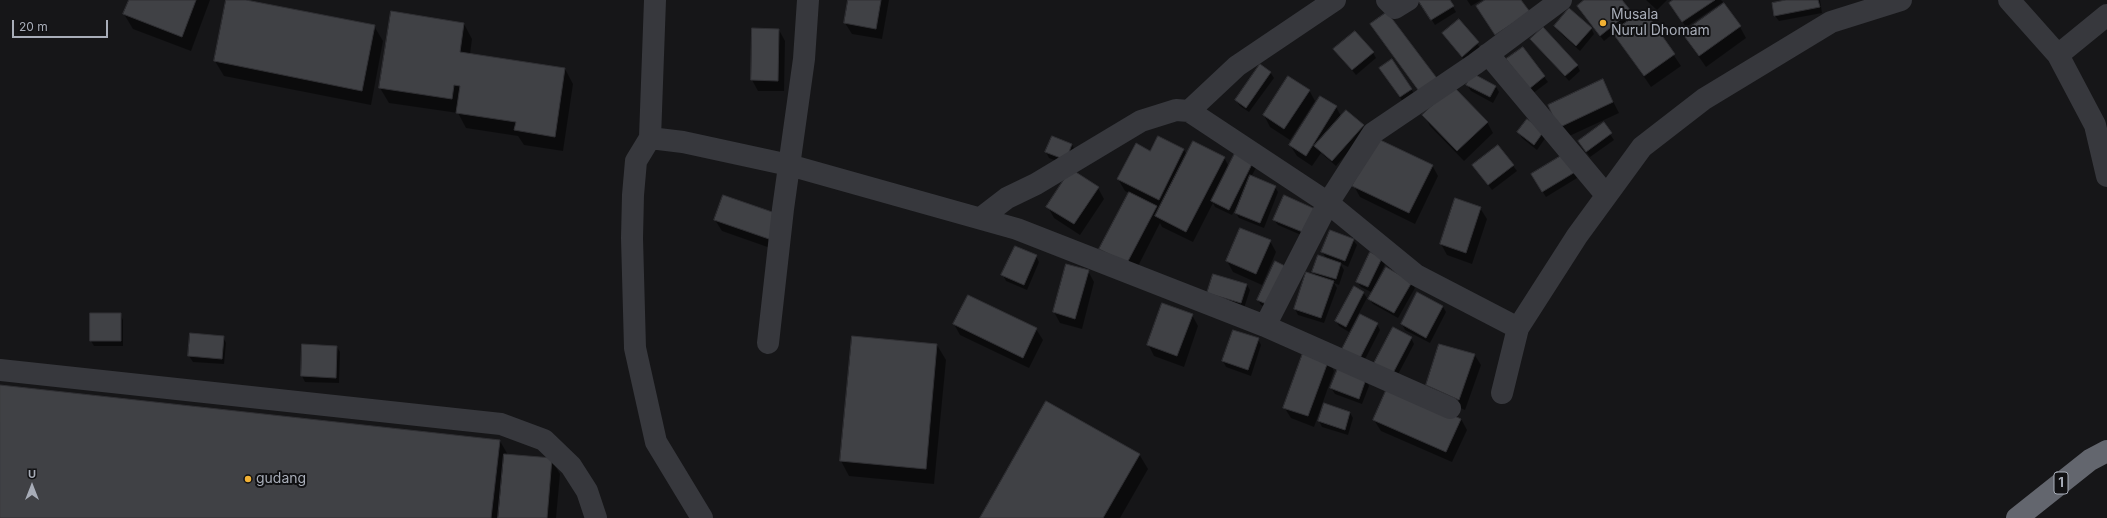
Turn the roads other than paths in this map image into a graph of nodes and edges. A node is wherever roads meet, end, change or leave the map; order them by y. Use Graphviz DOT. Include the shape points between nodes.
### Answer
graph roads {
  1 [pos="655,0"];
  2 [pos="808,0"];
  3 [pos="1335,0"];
  4 [pos="1387,0"];
  5 [pos="1408,0"];
  6 [pos="1561,0"];
  7 [pos="1901,0"];
  8 [pos="2009,0"];
  9 [pos="2107,15"];
  10 [pos="1488,54"];
  11 [pos="2058,55"];
  12 [pos="1189,111"];
  13 [pos="650,138"];
  14 [pos="789,165"];
  15 [pos="2107,176"];
  16 [pos="1606,195"];
  17 [pos="1328,203"];
  18 [pos="981,218"];
  19 [pos="1265,326"];
  20 [pos="1518,328"];
  21 [pos="768,343"];
  22 [pos="0,370"];
  23 [pos="1502,393"];
  24 [pos="1450,408"];
  25 [pos="2107,451"];
  26 [pos="596,518"];
  27 [pos="702,518"];
  28 [pos="2017,518"];
  1 -- 13 [label="street"];
  2 -- 14 [label="street" via="804,59"];
  3 -- 12 [label="street" via="1237,66"];
  4 -- 5 [label="street" via="1395,8"];
  6 -- 10 [label="street"];
  7 -- 16 [label="street" via="1831,22 1704,99 1642,147"];
  8 -- 11 [label="street"];
  9 -- 11 [label="street"];
  10 -- 16 [label="street"];
  10 -- 17 [label="street" via="1372,133"];
  11 -- 15 [label="street" via="2095,125"];
  12 -- 17 [label="street"];
  12 -- 18 [label="street" via="1176,110 1141,121 1036,184 1007,198"];
  13 -- 14 [label="street" via="683,142"];
  13 -- 27 [label="street" via="636,162 633,195 634,348 656,442"];
  14 -- 18 [label="street"];
  14 -- 21 [label="street"];
  16 -- 20 [label="street"];
  17 -- 19 [label="street"];
  17 -- 20 [label="street" via="1416,275"];
  18 -- 19 [label="street" via="1017,229"];
  19 -- 24 [label="street"];
  20 -- 23 [label="street"];
  22 -- 26 [label="street" via="501,424 544,440 570,466 588,491"];
  25 -- 28 [label="highway, 1" via="2090,460"];
}
